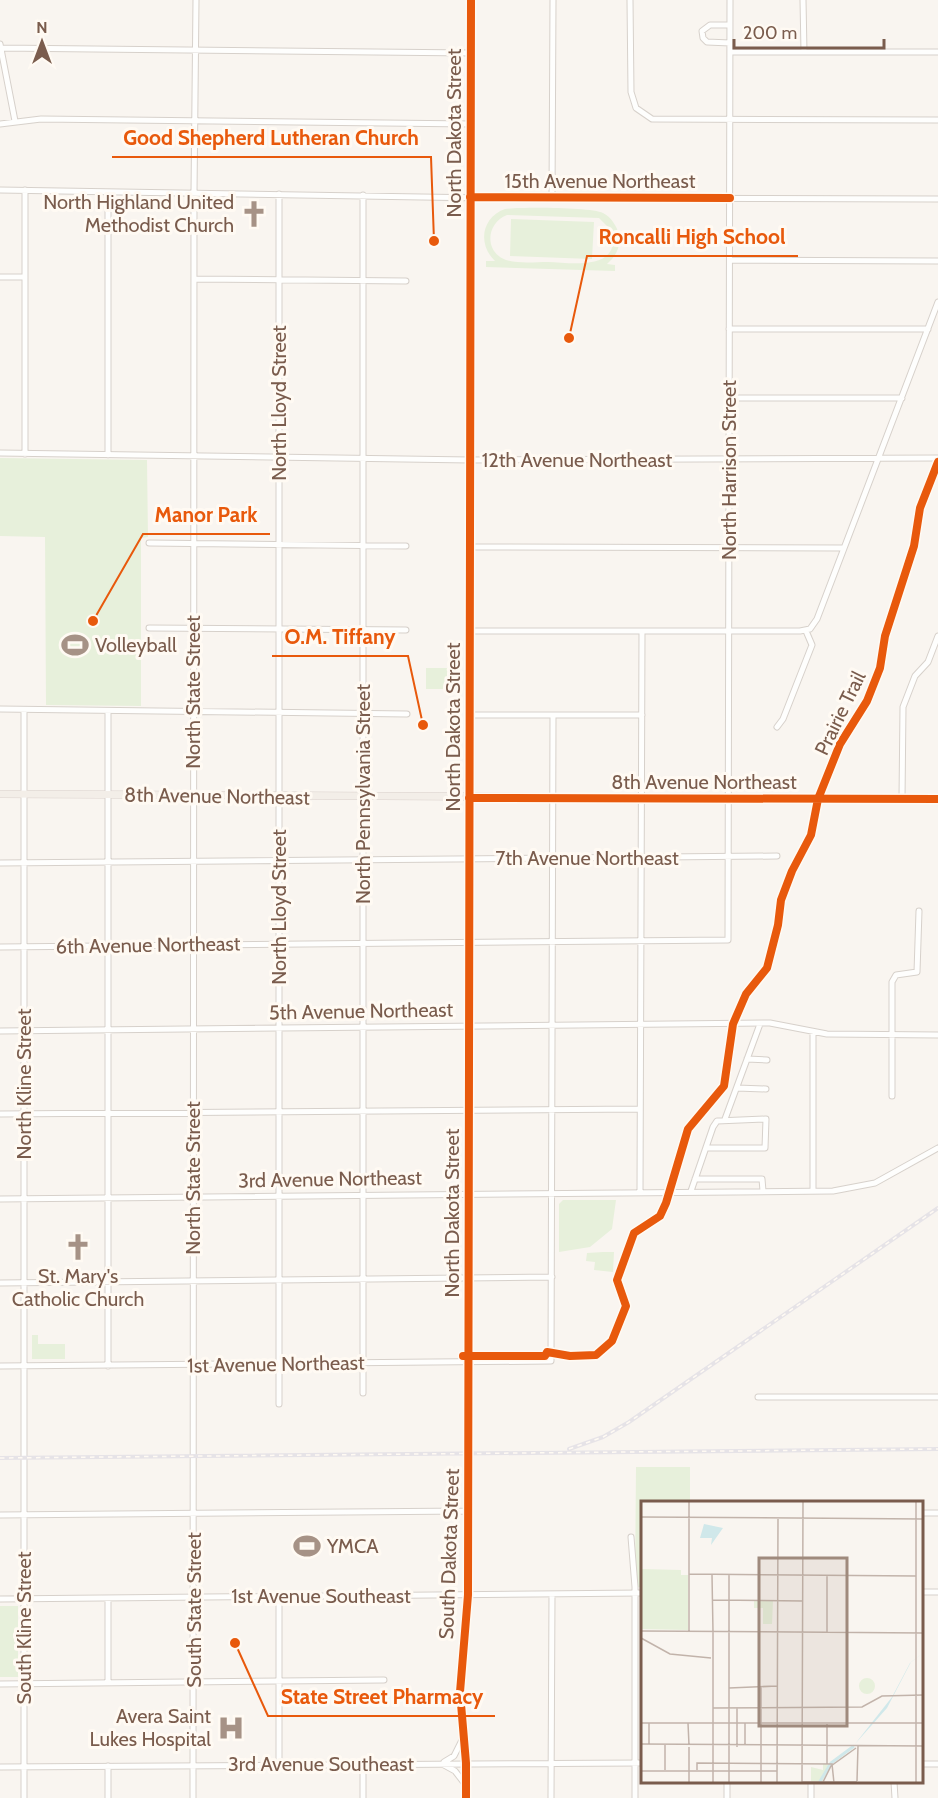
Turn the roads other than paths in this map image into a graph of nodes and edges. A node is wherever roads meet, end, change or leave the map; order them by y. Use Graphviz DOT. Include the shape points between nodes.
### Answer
graph roads {
  1 [pos="196,0"];
  2 [pos="471,0"];
  3 [pos="553,0"];
  4 [pos="630,0"];
  5 [pos="730,0"];
  6 [pos="803,0"];
  7 [pos="730,24"];
  8 [pos="730,43"];
  9 [pos="0,46"];
  10 [pos="195,50"];
  11 [pos="730,52"];
  12 [pos="804,52"];
  13 [pos="938,52"];
  14 [pos="471,53"];
  15 [pos="938,120"];
  16 [pos="15,121"];
  17 [pos="195,121"];
  18 [pos="730,121"];
  19 [pos="0,124"];
  20 [pos="471,124"];
  21 [pos="0,190"];
  22 [pos="25,190"];
  23 [pos="108,192"];
  24 [pos="194,193"];
  25 [pos="279,194"];
  26 [pos="363,195"];
  27 [pos="470,197"];
  28 [pos="552,198"];
  29 [pos="730,198"];
  30 [pos="938,198"];
  31 [pos="730,260"];
  32 [pos="938,261"];
  33 [pos="0,277"];
  34 [pos="25,277"];
  35 [pos="194,279"];
  36 [pos="279,280"];
  37 [pos="363,281"];
  38 [pos="406,281"];
  39 [pos="938,302"];
  40 [pos="729,329"];
  41 [pos="928,329"];
  42 [pos="729,398"];
  43 [pos="902,398"];
  44 [pos="0,453"];
  45 [pos="25,454"];
  46 [pos="108,454"];
  47 [pos="194,456"];
  48 [pos="279,457"];
  49 [pos="877,457"];
  50 [pos="363,458"];
  51 [pos="938,458"];
  52 [pos="470,460"];
  53 [pos="729,460"];
  54 [pos="150,543"];
  55 [pos="194,543"];
  56 [pos="279,545"];
  57 [pos="363,546"];
  58 [pos="406,546"];
  59 [pos="470,547"];
  60 [pos="729,547"];
  61 [pos="844,548"];
  62 [pos="149,628"];
  63 [pos="194,628"];
  64 [pos="279,629"];
  65 [pos="363,630"];
  66 [pos="406,630"];
  67 [pos="808,630"];
  68 [pos="469,631"];
  69 [pos="642,631"];
  70 [pos="729,632"];
  71 [pos="938,636"];
  72 [pos="0,710"];
  73 [pos="24,710"];
  74 [pos="108,711"];
  75 [pos="194,712"];
  76 [pos="279,712"];
  77 [pos="363,713"];
  78 [pos="406,714"];
  79 [pos="469,715"];
  80 [pos="553,715"];
  81 [pos="642,715"];
  82 [pos="777,727"];
  83 [pos="0,794"];
  84 [pos="24,794"];
  85 [pos="108,795"];
  86 [pos="194,795"];
  87 [pos="279,796"];
  88 [pos="363,797"];
  89 [pos="469,798"];
  90 [pos="553,798"];
  91 [pos="641,798"];
  92 [pos="728,799"];
  93 [pos="902,799"];
  94 [pos="938,799"];
  95 [pos="729,856"];
  96 [pos="777,856"];
  97 [pos="641,857"];
  98 [pos="469,858"];
  99 [pos="553,858"];
  100 [pos="363,860"];
  101 [pos="279,861"];
  102 [pos="108,862"];
  103 [pos="193,862"];
  104 [pos="0,863"];
  105 [pos="24,863"];
  106 [pos="919,911"];
  107 [pos="641,940"];
  108 [pos="728,940"];
  109 [pos="469,942"];
  110 [pos="553,942"];
  111 [pos="363,943"];
  112 [pos="279,944"];
  113 [pos="108,945"];
  114 [pos="193,945"];
  115 [pos="0,946"];
  116 [pos="24,946"];
  117 [pos="760,1024"];
  118 [pos="640,1025"];
  119 [pos="553,1026"];
  120 [pos="469,1027"];
  121 [pos="363,1028"];
  122 [pos="108,1029"];
  123 [pos="194,1029"];
  124 [pos="279,1029"];
  125 [pos="24,1030"];
  126 [pos="0,1031"];
  127 [pos="813,1032"];
  128 [pos="891,1035"];
  129 [pos="938,1035"];
  130 [pos="747,1059"];
  131 [pos="767,1060"];
  132 [pos="737,1088"];
  133 [pos="766,1089"];
  134 [pos="892,1096"];
  135 [pos="640,1109"];
  136 [pos="468,1110"];
  137 [pos="552,1110"];
  138 [pos="363,1111"];
  139 [pos="279,1112"];
  140 [pos="108,1113"];
  141 [pos="194,1113"];
  142 [pos="0,1114"];
  143 [pos="24,1114"];
  144 [pos="725,1119"];
  145 [pos="706,1148"];
  146 [pos="938,1148"];
  147 [pos="695,1179"];
  148 [pos="691,1191"];
  149 [pos="763,1191"];
  150 [pos="813,1191"];
  151 [pos="640,1192"];
  152 [pos="553,1193"];
  153 [pos="468,1194"];
  154 [pos="363,1195"];
  155 [pos="279,1196"];
  156 [pos="193,1197"];
  157 [pos="107,1198"];
  158 [pos="0,1199"];
  159 [pos="24,1199"];
  160 [pos="552,1277"];
  161 [pos="468,1278"];
  162 [pos="363,1279"];
  163 [pos="279,1280"];
  164 [pos="194,1281"];
  165 [pos="0,1282"];
  166 [pos="24,1282"];
  167 [pos="107,1282"];
  168 [pos="468,1362"];
  169 [pos="363,1363"];
  170 [pos="279,1364"];
  171 [pos="194,1365"];
  172 [pos="0,1366"];
  173 [pos="24,1366"];
  174 [pos="108,1366"];
  175 [pos="363,1393"];
  176 [pos="759,1397"];
  177 [pos="938,1397"];
  178 [pos="279,1404"];
  179 [pos="468,1454"];
  180 [pos="194,1457"];
  181 [pos="24,1458"];
  182 [pos="468,1511"];
  183 [pos="194,1514"];
  184 [pos="0,1515"];
  185 [pos="24,1515"];
  186 [pos="631,1537"];
  187 [pos="634,1593"];
  188 [pos="641,1593"];
  189 [pos="552,1594"];
  190 [pos="468,1595"];
  191 [pos="194,1597"];
  192 [pos="279,1597"];
  193 [pos="108,1598"];
  194 [pos="0,1599"];
  195 [pos="24,1599"];
  196 [pos="384,1680"];
  197 [pos="194,1682"];
  198 [pos="279,1682"];
  199 [pos="24,1683"];
  200 [pos="108,1683"];
  201 [pos="0,1684"];
  202 [pos="463,1734"];
  203 [pos="551,1762"];
  204 [pos="635,1762"];
  205 [pos="641,1762"];
  206 [pos="440,1763"];
  207 [pos="466,1763"];
  208 [pos="279,1764"];
  209 [pos="363,1764"];
  210 [pos="193,1765"];
  211 [pos="108,1766"];
  212 [pos="0,1767"];
  213 [pos="24,1767"];
  214 [pos="894,1783"];
  215 [pos="466,1786"];
  216 [pos="24,1798"];
  217 [pos="108,1798"];
  218 [pos="193,1798"];
  219 [pos="363,1798"];
  220 [pos="466,1798"];
  221 [pos="551,1798"];
  222 [pos="635,1798"];
  223 [pos="895,1798"];
  1 -- 10 [label="street, North State Street"];
  2 -- 14 [label="street, North Dakota Street"];
  3 -- 28 [label="street"];
  4 -- 18 [label="street" via="631,93 636,108 662,121"];
  5 -- 7 [label="street, North Harrison Street"];
  6 -- 12 [label="street"];
  7 -- 8 [label="street, North Harrison Street"];
  7 -- 8 [label="street" via="710,24 702,31 707,42"];
  8 -- 11 [label="street, North Harrison Street"];
  9 -- 10 [label="street"];
  9 -- 16 [label="street"];
  10 -- 14 [label="street"];
  10 -- 17 [label="street, North State Street"];
  11 -- 12 [label="street"];
  11 -- 18 [label="street, North Harrison Street"];
  12 -- 13 [label="street"];
  14 -- 20 [label="street, North Dakota Street"];
  15 -- 18 [label="street"];
  16 -- 17 [label="street"];
  16 -- 19 [label="street"];
  17 -- 20 [label="street"];
  17 -- 24 [label="street, North State Street"];
  18 -- 29 [label="street, North Harrison Street"];
  20 -- 27 [label="street, North Dakota Street"];
  21 -- 22 [label="street, 15th Avenue Northeast"];
  22 -- 23 [label="street, 15th Avenue Northeast"];
  22 -- 34 [label="street"];
  23 -- 24 [label="street, 15th Avenue Northeast"];
  23 -- 46 [label="street"];
  24 -- 25 [label="street, 15th Avenue Northeast"];
  24 -- 35 [label="street, North State Street"];
  25 -- 26 [label="street, 15th Avenue Northeast"];
  25 -- 36 [label="street, North Lloyd Street"];
  26 -- 27 [label="street, 15th Avenue Northeast"];
  26 -- 37 [label="street, North Pennsylvania Street"];
  27 -- 28 [label="street, 15th Avenue Northeast"];
  27 -- 52 [label="street, North Dakota Street"];
  28 -- 29 [label="street, 15th Avenue Northeast"];
  29 -- 30 [label="street, 15th Avenue Northeast"];
  29 -- 31 [label="street, North Harrison Street"];
  31 -- 32 [label="street"];
  31 -- 40 [label="street, North Harrison Street"];
  33 -- 34 [label="street"];
  34 -- 45 [label="street"];
  35 -- 36 [label="street"];
  35 -- 47 [label="street, North State Street"];
  36 -- 37 [label="street"];
  36 -- 48 [label="street, North Lloyd Street"];
  37 -- 38 [label="street"];
  37 -- 50 [label="street, North Pennsylvania Street"];
  39 -- 41 [label="street"];
  40 -- 41 [label="street"];
  40 -- 42 [label="street, North Harrison Street"];
  41 -- 43 [label="street"];
  42 -- 43 [label="street"];
  42 -- 53 [label="street, North Harrison Street"];
  43 -- 49 [label="street"];
  44 -- 45 [label="street, 12th Avenue Northeast"];
  45 -- 46 [label="street, 12th Avenue Northeast"];
  46 -- 47 [label="street, 12th Avenue Northeast"];
  47 -- 48 [label="street, 12th Avenue Northeast"];
  47 -- 55 [label="street, North State Street"];
  48 -- 50 [label="street, 12th Avenue Northeast"];
  48 -- 56 [label="street, North Lloyd Street"];
  49 -- 51 [label="street, 12th Avenue Northeast"];
  49 -- 53 [label="street, 12th Avenue Northeast"];
  49 -- 61 [label="street"];
  50 -- 52 [label="street, 12th Avenue Northeast"];
  50 -- 57 [label="street, North Pennsylvania Street"];
  52 -- 53 [label="street, 12th Avenue Northeast"];
  52 -- 59 [label="street, North Dakota Street"];
  53 -- 60 [label="street, North Harrison Street"];
  54 -- 55 [label="street"];
  55 -- 56 [label="street"];
  55 -- 63 [label="street, North State Street"];
  56 -- 57 [label="street"];
  56 -- 64 [label="street, North Lloyd Street"];
  57 -- 58 [label="street"];
  57 -- 65 [label="street, North Pennsylvania Street"];
  59 -- 60 [label="street"];
  59 -- 68 [label="street, North Dakota Street"];
  60 -- 61 [label="street"];
  60 -- 70 [label="street, North Harrison Street"];
  61 -- 67 [label="street" via="817,619"];
  62 -- 63 [label="street"];
  63 -- 64 [label="street"];
  63 -- 75 [label="street, North State Street"];
  64 -- 65 [label="street"];
  64 -- 76 [label="street, North Lloyd Street"];
  65 -- 66 [label="street"];
  65 -- 77 [label="street, North Pennsylvania Street"];
  67 -- 70 [label="street"];
  67 -- 82 [label="street" via="812,645"];
  68 -- 69 [label="street"];
  68 -- 79 [label="street, North Dakota Street"];
  69 -- 70 [label="street"];
  69 -- 81 [label="street"];
  70 -- 92 [label="street, North Harrison Street"];
  71 -- 93 [label="street" via="903,707"];
  72 -- 73 [label="street"];
  73 -- 74 [label="street"];
  73 -- 84 [label="street, North Kline Street"];
  74 -- 75 [label="street"];
  74 -- 85 [label="street"];
  75 -- 76 [label="street"];
  75 -- 86 [label="street, North State Street"];
  76 -- 77 [label="street"];
  76 -- 87 [label="street, North Lloyd Street"];
  77 -- 78 [label="street"];
  77 -- 88 [label="street, North Pennsylvania Street"];
  79 -- 80 [label="street"];
  79 -- 89 [label="street, North Dakota Street"];
  80 -- 81 [label="street"];
  80 -- 90 [label="street"];
  81 -- 91 [label="street"];
  83 -- 84 [label="main road, 8th Avenue Northeast"];
  84 -- 85 [label="main road, 8th Avenue Northeast"];
  84 -- 105 [label="street, North Kline Street"];
  85 -- 86 [label="main road, 8th Avenue Northeast"];
  85 -- 102 [label="street"];
  86 -- 87 [label="main road, 8th Avenue Northeast"];
  86 -- 103 [label="street, North State Street"];
  87 -- 88 [label="main road, 8th Avenue Northeast"];
  87 -- 101 [label="street, North Lloyd Street"];
  88 -- 89 [label="main road, 8th Avenue Northeast"];
  88 -- 100 [label="street, North Pennsylvania Street"];
  89 -- 90 [label="main road, 8th Avenue Northeast"];
  89 -- 98 [label="street, North Dakota Street"];
  90 -- 91 [label="main road, 8th Avenue Northeast"];
  90 -- 99 [label="street"];
  91 -- 92 [label="main road, 8th Avenue Northeast"];
  91 -- 97 [label="street"];
  92 -- 93 [label="main road, 8th Avenue Northeast"];
  92 -- 95 [label="street, North Harrison Street"];
  93 -- 94 [label="main road, 8th Avenue Northeast"];
  95 -- 96 [label="street, 7th Avenue Northeast"];
  95 -- 97 [label="street, 7th Avenue Northeast"];
  95 -- 108 [label="street, North Harrison Street"];
  97 -- 99 [label="street, 7th Avenue Northeast"];
  97 -- 107 [label="street"];
  98 -- 99 [label="street, 7th Avenue Northeast"];
  98 -- 100 [label="street, 7th Avenue Northeast"];
  98 -- 109 [label="street, North Dakota Street"];
  99 -- 110 [label="street"];
  100 -- 101 [label="street, 7th Avenue Northeast"];
  100 -- 111 [label="street, North Pennsylvania Street"];
  101 -- 103 [label="street, 7th Avenue Northeast"];
  101 -- 112 [label="street, North Lloyd Street"];
  102 -- 103 [label="street, 7th Avenue Northeast"];
  102 -- 105 [label="street, 7th Avenue Northeast"];
  102 -- 113 [label="street"];
  103 -- 114 [label="street, North State Street"];
  104 -- 105 [label="street, 7th Avenue Northeast"];
  105 -- 116 [label="street, North Kline Street"];
  106 -- 128 [label="street" via="918,967 916,974 898,974 892,979"];
  107 -- 108 [label="street, 6th Avenue Northeast"];
  107 -- 110 [label="street, 6th Avenue Northeast"];
  107 -- 118 [label="street"];
  109 -- 110 [label="street, 6th Avenue Northeast"];
  109 -- 111 [label="street, 6th Avenue Northeast"];
  109 -- 120 [label="street, North Dakota Street"];
  110 -- 119 [label="street"];
  111 -- 112 [label="street, 6th Avenue Northeast"];
  111 -- 121 [label="street, North Pennsylvania Street"];
  112 -- 114 [label="street, 6th Avenue Northeast"];
  112 -- 124 [label="street, North Lloyd Street"];
  113 -- 114 [label="street, 6th Avenue Northeast"];
  113 -- 116 [label="street, 6th Avenue Northeast"];
  113 -- 122 [label="street"];
  114 -- 123 [label="street, North State Street"];
  115 -- 116 [label="street, 6th Avenue Northeast"];
  116 -- 125 [label="street, North Kline Street"];
  117 -- 118 [label="street, 5th Avenue Northeast"];
  117 -- 127 [label="street, 5th Avenue Northeast"];
  117 -- 130 [label="street"];
  118 -- 119 [label="street, 5th Avenue Northeast"];
  118 -- 135 [label="street"];
  119 -- 120 [label="street, 5th Avenue Northeast"];
  119 -- 137 [label="street"];
  120 -- 121 [label="street, 5th Avenue Northeast"];
  120 -- 136 [label="street, North Dakota Street"];
  121 -- 124 [label="street, 5th Avenue Northeast"];
  121 -- 138 [label="street, North Pennsylvania Street"];
  122 -- 123 [label="street, 5th Avenue Northeast"];
  122 -- 125 [label="street, 5th Avenue Northeast"];
  122 -- 140 [label="street"];
  123 -- 124 [label="street, 5th Avenue Northeast"];
  123 -- 141 [label="street, North State Street"];
  124 -- 139 [label="street, North Lloyd Street"];
  125 -- 126 [label="street, 5th Avenue Northeast"];
  125 -- 143 [label="street, North Kline Street"];
  127 -- 128 [label="street, 5th Avenue Northeast"];
  127 -- 150 [label="street"];
  128 -- 129 [label="street, 5th Avenue Northeast"];
  128 -- 134 [label="street"];
  130 -- 131 [label="street"];
  130 -- 132 [label="street"];
  132 -- 133 [label="street"];
  132 -- 144 [label="street"];
  135 -- 137 [label="street"];
  135 -- 151 [label="street"];
  136 -- 137 [label="street"];
  136 -- 138 [label="street"];
  136 -- 153 [label="street, North Dakota Street"];
  137 -- 152 [label="street"];
  138 -- 139 [label="street"];
  138 -- 154 [label="street, North Pennsylvania Street"];
  139 -- 141 [label="street"];
  139 -- 155 [label="street, North Lloyd Street"];
  140 -- 141 [label="street"];
  140 -- 143 [label="street"];
  140 -- 157 [label="street"];
  141 -- 156 [label="street, North State Street"];
  142 -- 143 [label="street"];
  143 -- 159 [label="street, North Kline Street"];
  144 -- 145 [label="street" via="717,1120"];
  144 -- 145 [label="street" via="766,1119 765,1148"];
  145 -- 147 [label="street"];
  146 -- 150 [label="street, 3rd Avenue Northeast" via="866,1186"];
  147 -- 148 [label="street"];
  147 -- 149 [label="street" via="762,1179"];
  148 -- 149 [label="street, 3rd Avenue Northeast"];
  148 -- 151 [label="street, 3rd Avenue Northeast"];
  149 -- 150 [label="street, 3rd Avenue Northeast"];
  151 -- 152 [label="street, 3rd Avenue Northeast"];
  152 -- 153 [label="street, 3rd Avenue Northeast"];
  152 -- 160 [label="street"];
  153 -- 154 [label="street, 3rd Avenue Northeast"];
  153 -- 161 [label="street, North Dakota Street"];
  154 -- 155 [label="street, 3rd Avenue Northeast"];
  154 -- 162 [label="street, North Pennsylvania Street"];
  155 -- 156 [label="street, 3rd Avenue Northeast"];
  155 -- 163 [label="street, North Lloyd Street"];
  156 -- 157 [label="street, 3rd Avenue Northeast"];
  156 -- 164 [label="street, North State Street"];
  157 -- 159 [label="street, 3rd Avenue Northeast"];
  157 -- 167 [label="street"];
  158 -- 159 [label="street, 3rd Avenue Northeast"];
  159 -- 166 [label="street, North Kline Street"];
  160 -- 161 [label="street"];
  160 -- 168 [label="street, 1st Avenue Northeast" via="551,1361"];
  161 -- 162 [label="street"];
  161 -- 168 [label="street, North Dakota Street"];
  162 -- 163 [label="street"];
  162 -- 169 [label="street, North Pennsylvania Street"];
  163 -- 164 [label="street"];
  163 -- 170 [label="street, North Lloyd Street"];
  164 -- 167 [label="street"];
  164 -- 171 [label="street, North State Street"];
  165 -- 166 [label="street"];
  166 -- 167 [label="street"];
  166 -- 173 [label="street, North Kline Street"];
  167 -- 174 [label="street"];
  168 -- 169 [label="street, 1st Avenue Northeast"];
  168 -- 179 [label="street, North Dakota Street"];
  169 -- 170 [label="street, 1st Avenue Northeast"];
  169 -- 175 [label="street, North Pennsylvania Street"];
  170 -- 171 [label="street, 1st Avenue Northeast"];
  170 -- 178 [label="street, North Lloyd Street"];
  171 -- 174 [label="street, 1st Avenue Northeast"];
  171 -- 180 [label="street, North State Street"];
  172 -- 173 [label="street, 1st Avenue Northeast"];
  173 -- 174 [label="street, 1st Avenue Northeast"];
  173 -- 181 [label="street, North Kline Street"];
  176 -- 177 [label="street"];
  179 -- 182 [label="street, South Dakota Street"];
  180 -- 183 [label="street, South State Street"];
  181 -- 185 [label="street, South Kline Street"];
  182 -- 183 [label="street"];
  182 -- 190 [label="street, South Dakota Street"];
  183 -- 185 [label="street"];
  183 -- 191 [label="street, South State Street"];
  184 -- 185 [label="street"];
  185 -- 195 [label="street, South Kline Street"];
  186 -- 187 [label="street"];
  187 -- 188 [label="street, 1st Avenue Southeast"];
  187 -- 189 [label="street, 1st Avenue Southeast"];
  187 -- 204 [label="street"];
  189 -- 190 [label="street, 1st Avenue Southeast"];
  189 -- 203 [label="street"];
  190 -- 192 [label="street, 1st Avenue Southeast"];
  190 -- 202 [label="street, South Dakota Street" via="460,1680"];
  191 -- 192 [label="street, 1st Avenue Southeast"];
  191 -- 193 [label="street, 1st Avenue Southeast"];
  191 -- 197 [label="street, South State Street"];
  192 -- 198 [label="street"];
  193 -- 195 [label="street, 1st Avenue Southeast"];
  193 -- 200 [label="street"];
  194 -- 195 [label="street, 1st Avenue Southeast"];
  195 -- 199 [label="street, South Kline Street"];
  196 -- 198 [label="street"];
  197 -- 198 [label="street"];
  197 -- 200 [label="street"];
  197 -- 210 [label="street, South State Street"];
  198 -- 208 [label="street"];
  199 -- 200 [label="street"];
  199 -- 201 [label="street"];
  199 -- 213 [label="street, South Kline Street"];
  202 -- 206 [label="street" via="454,1756"];
  202 -- 207 [label="street, South Dakota Street"];
  203 -- 204 [label="street, 3rd Avenue Southeast"];
  203 -- 207 [label="street, 3rd Avenue Southeast"];
  203 -- 221 [label="street"];
  204 -- 205 [label="street, 3rd Avenue Southeast"];
  204 -- 222 [label="street"];
  206 -- 207 [label="street, 3rd Avenue Southeast"];
  206 -- 209 [label="street, 3rd Avenue Southeast"];
  206 -- 215 [label="street" via="455,1771"];
  207 -- 215 [label="street, South Dakota Street"];
  208 -- 209 [label="street, 3rd Avenue Southeast"];
  208 -- 210 [label="street, 3rd Avenue Southeast"];
  209 -- 219 [label="street"];
  210 -- 211 [label="street, 3rd Avenue Southeast"];
  210 -- 218 [label="street, South State Street"];
  211 -- 213 [label="street, 3rd Avenue Southeast"];
  211 -- 217 [label="street"];
  212 -- 213 [label="street, 3rd Avenue Southeast"];
  213 -- 216 [label="street, South Kline Street"];
  214 -- 223 [label="street"];
  215 -- 220 [label="street, South Dakota Street"];
}
